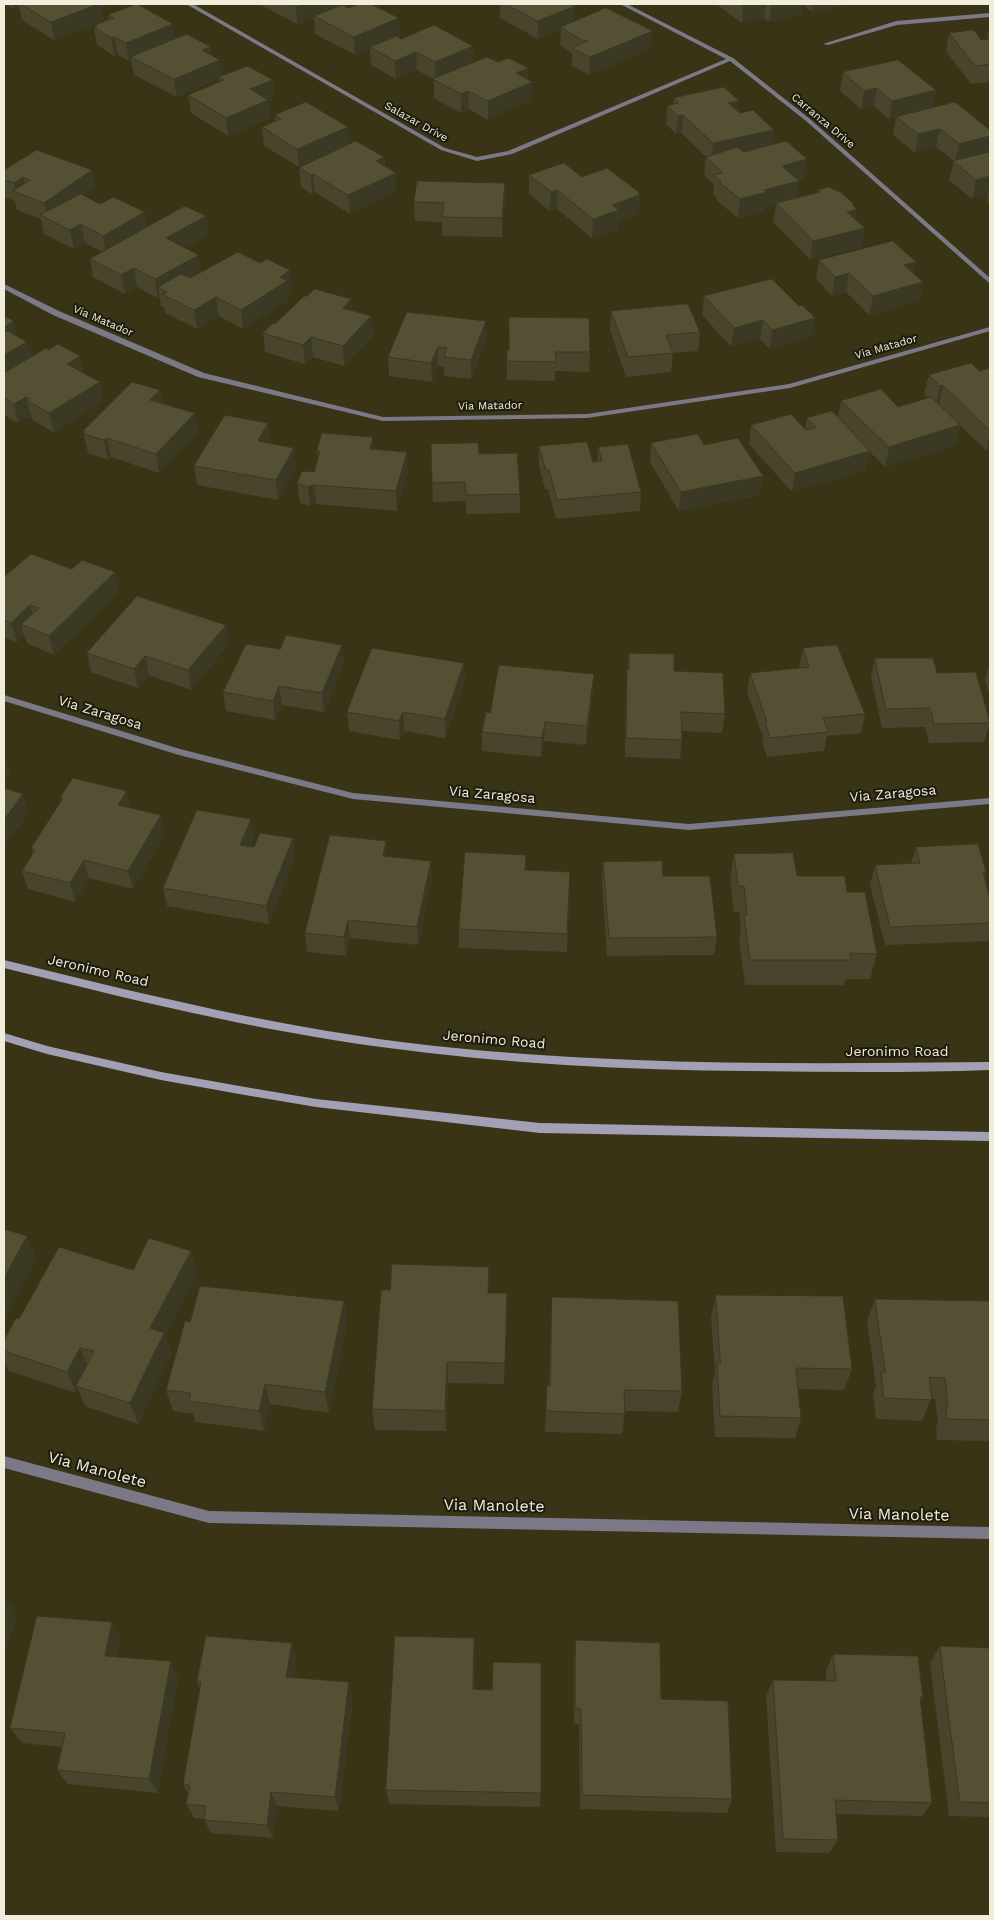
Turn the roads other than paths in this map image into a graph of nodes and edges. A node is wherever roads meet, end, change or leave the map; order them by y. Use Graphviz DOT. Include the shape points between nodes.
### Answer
graph roads {
  1 [pos="189,4"];
  2 [pos="623,4"];
  3 [pos="990,15"];
  4 [pos="826,44"];
  5 [pos="731,59"];
  6 [pos="990,281"];
  7 [pos="4,286"];
  8 [pos="990,329"];
  9 [pos="4,698"];
  10 [pos="990,801"];
  11 [pos="4,964"];
  12 [pos="4,1037"];
  13 [pos="990,1066"];
  14 [pos="990,1137"];
  15 [pos="4,1462"];
  16 [pos="990,1534"];
  1 -- 5 [label="street, Salazar Drive" via="443,149 477,158 510,153"];
  2 -- 5 [label="street, Carranza Drive"];
  3 -- 4 [label="street" via="896,23"];
  5 -- 6 [label="street, Carranza Drive" via="808,120"];
  7 -- 8 [label="street, Via Matador" via="56,313 201,375 383,419 587,416 790,386"];
  9 -- 10 [label="street, Via Zaragosa" via="179,752 353,796 690,826"];
  11 -- 13 [label="main road, Jeronimo Road" via="246,1021 434,1050 564,1061 684,1066"];
  12 -- 14 [label="main road" via="142,1072 245,1091 316,1103 540,1128"];
  15 -- 16 [label="street, Via Manolete" via="209,1517"];
}
